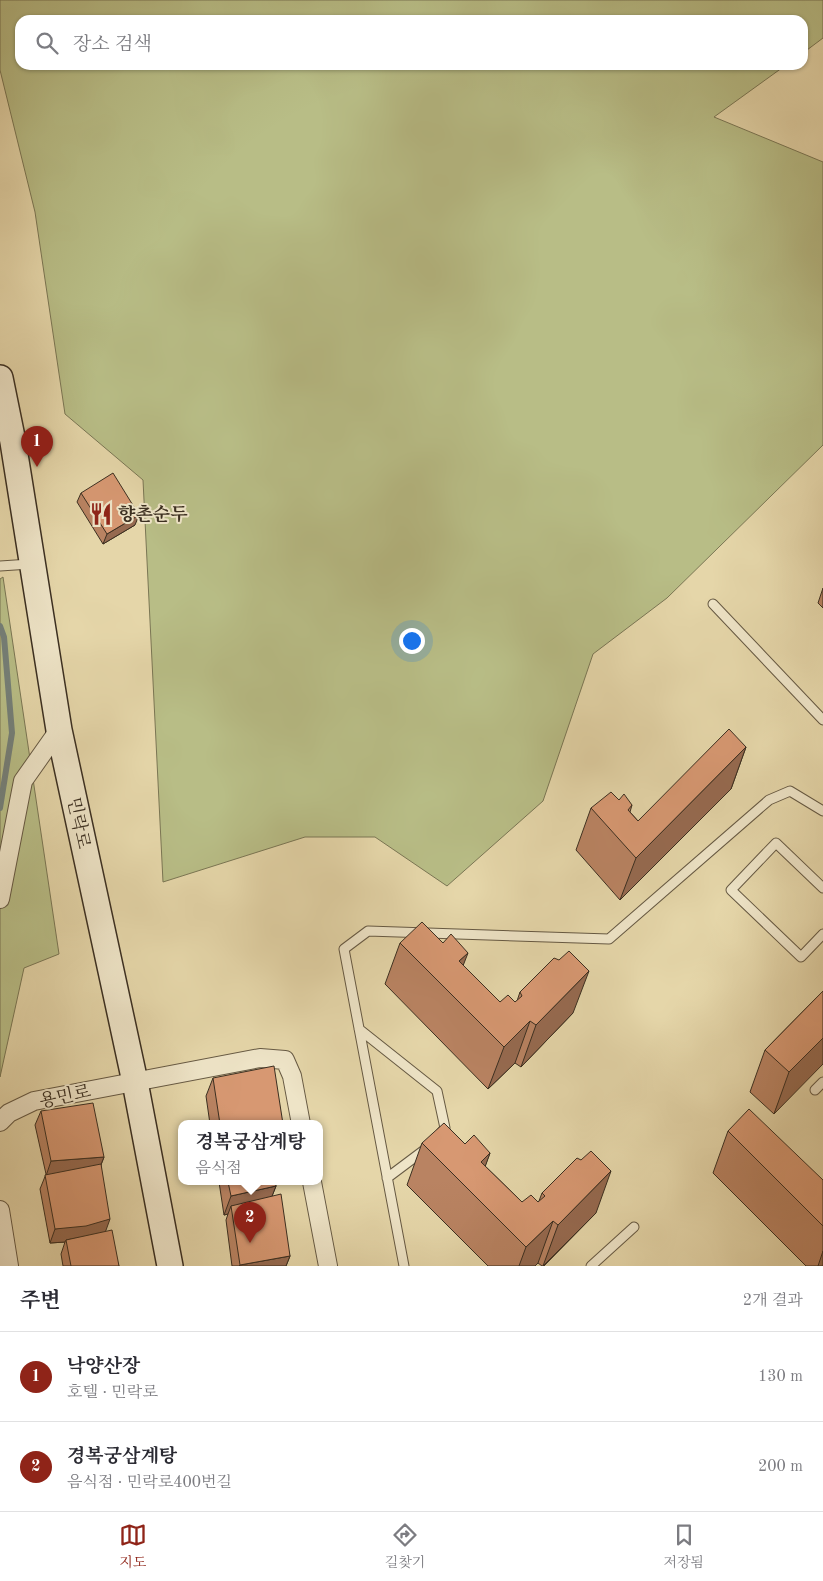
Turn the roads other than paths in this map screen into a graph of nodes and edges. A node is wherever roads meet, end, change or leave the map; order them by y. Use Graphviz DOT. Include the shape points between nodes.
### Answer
graph roads {
  1 [pos="0,378"];
  2 [pos="32,563"];
  3 [pos="0,566"];
  4 [pos="713,604"];
  5 [pos="823,720"];
  6 [pos="59,730"];
  7 [pos="823,811"];
  8 [pos="823,888"];
  9 [pos="0,899"];
  10 [pos="823,934"];
  11 [pos="359,1029"];
  12 [pos="135,1082"];
  13 [pos="823,1082"];
  14 [pos="815,1090"];
  15 [pos="300,1120"];
  16 [pos="0,1122"];
  17 [pos="388,1178"];
  18 [pos="313,1185"];
  19 [pos="0,1210"];
  20 [pos="634,1227"];
  21 [pos="2,1229"];
  22 [pos="9,1266"];
  23 [pos="170,1266"];
  24 [pos="328,1266"];
  25 [pos="404,1266"];
  26 [pos="591,1266"];
  1 -- 2 [label="main road, 민락로"];
  2 -- 3 [label="lane"];
  2 -- 6 [label="main road, 민락로"];
  4 -- 5 [label="lane"];
  6 -- 9 [label="street" via="23,781"];
  6 -- 12 [label="main road, 민락로"];
  7 -- 11 [label="lane" via="790,791 769,800 609,939 368,931 344,949"];
  8 -- 10 [label="lane" via="776,843 731,890 801,957"];
  11 -- 17 [label="lane"];
  11 -- 17 [label="lane" via="437,1092 445,1128 426,1148"];
  12 -- 15 [label="street, 용민로" via="260,1058 285,1060 292,1076"];
  12 -- 16 [label="street, 용민로" via="34,1101 9,1113"];
  12 -- 23 [label="main road, 민락로"];
  13 -- 14 [label="lane"];
  17 -- 25 [label="lane"];
  18 -- 24 [label="street"];
  19 -- 21 [label="street"];
  20 -- 26 [label="lane"];
  21 -- 22 [label="street"];
}
